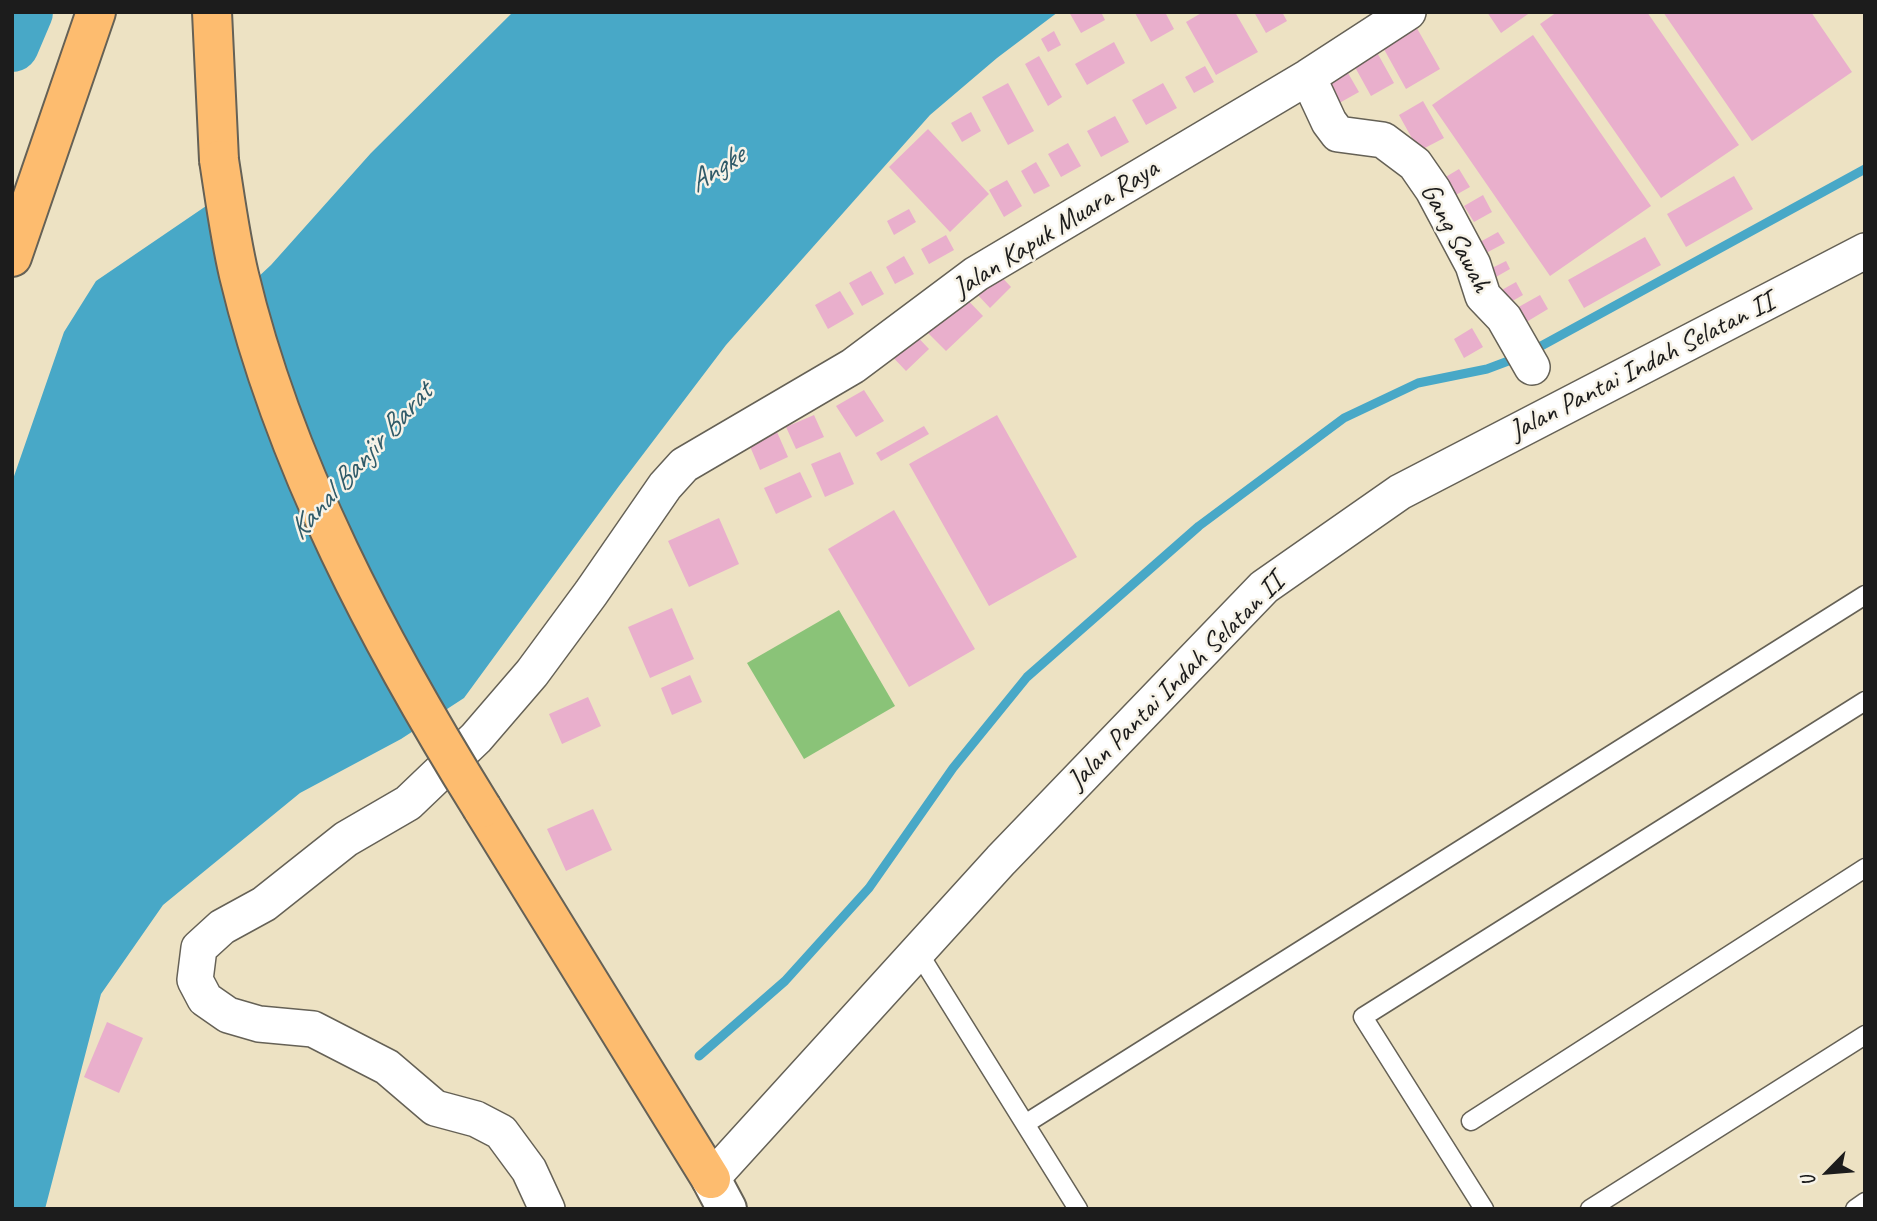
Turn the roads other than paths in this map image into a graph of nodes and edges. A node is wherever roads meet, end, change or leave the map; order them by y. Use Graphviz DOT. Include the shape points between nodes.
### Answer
graph roads {
  1 [pos="96,12"];
  2 [pos="212,12"];
  3 [pos="1409,12"];
  4 [pos="1308,77"];
  5 [pos="1865,251"];
  6 [pos="12,257"];
  7 [pos="1526,356"];
  8 [pos="1865,595"];
  9 [pos="1865,701"];
  10 [pos="1865,868"];
  11 [pos="918,952"];
  12 [pos="1865,1035"];
  13 [pos="1471,1121"];
  14 [pos="1025,1124"];
  15 [pos="723,1182"];
  16 [pos="1865,1202"];
  17 [pos="547,1209"];
  18 [pos="1078,1209"];
  19 [pos="1484,1209"];
  20 [pos="1590,1209"];
  21 [pos="1855,1209"];
  1 -- 6 [label="highway"];
  2 -- 15 [label="highway, bridge" via="219,160 238,274 293,447 377,626 428,721"];
  3 -- 4 [label="street, Jalan Kapuk Muara Raya"];
  4 -- 7 [label="street, Gang Sawah" via="1338,134 1383,140 1415,164 1473,265 1483,296 1504,317"];
  4 -- 17 [label="street, Jalan Kapuk Muara Raya" via="976,274 853,366 684,464 566,628 476,738 408,803 346,839 264,904 222,927 200,948 195,980 205,999 228,1015 259,1024 313,1029 387,1067 435,1108 476,1119 501,1132 529,1170"];
  5 -- 11 [label="street, Jalan Pantai Indah Selatan II" via="1399,492 1264,587"];
  8 -- 14 [label="lane"];
  9 -- 19 [label="lane" via="1363,1017"];
  10 -- 13 [label="lane"];
  11 -- 14 [label="lane"];
  11 -- 15 [label="street, Jalan Pantai Indah Selatan II"];
  12 -- 20 [label="lane"];
  14 -- 18 [label="lane"];
  16 -- 21 [label="lane"];
}
